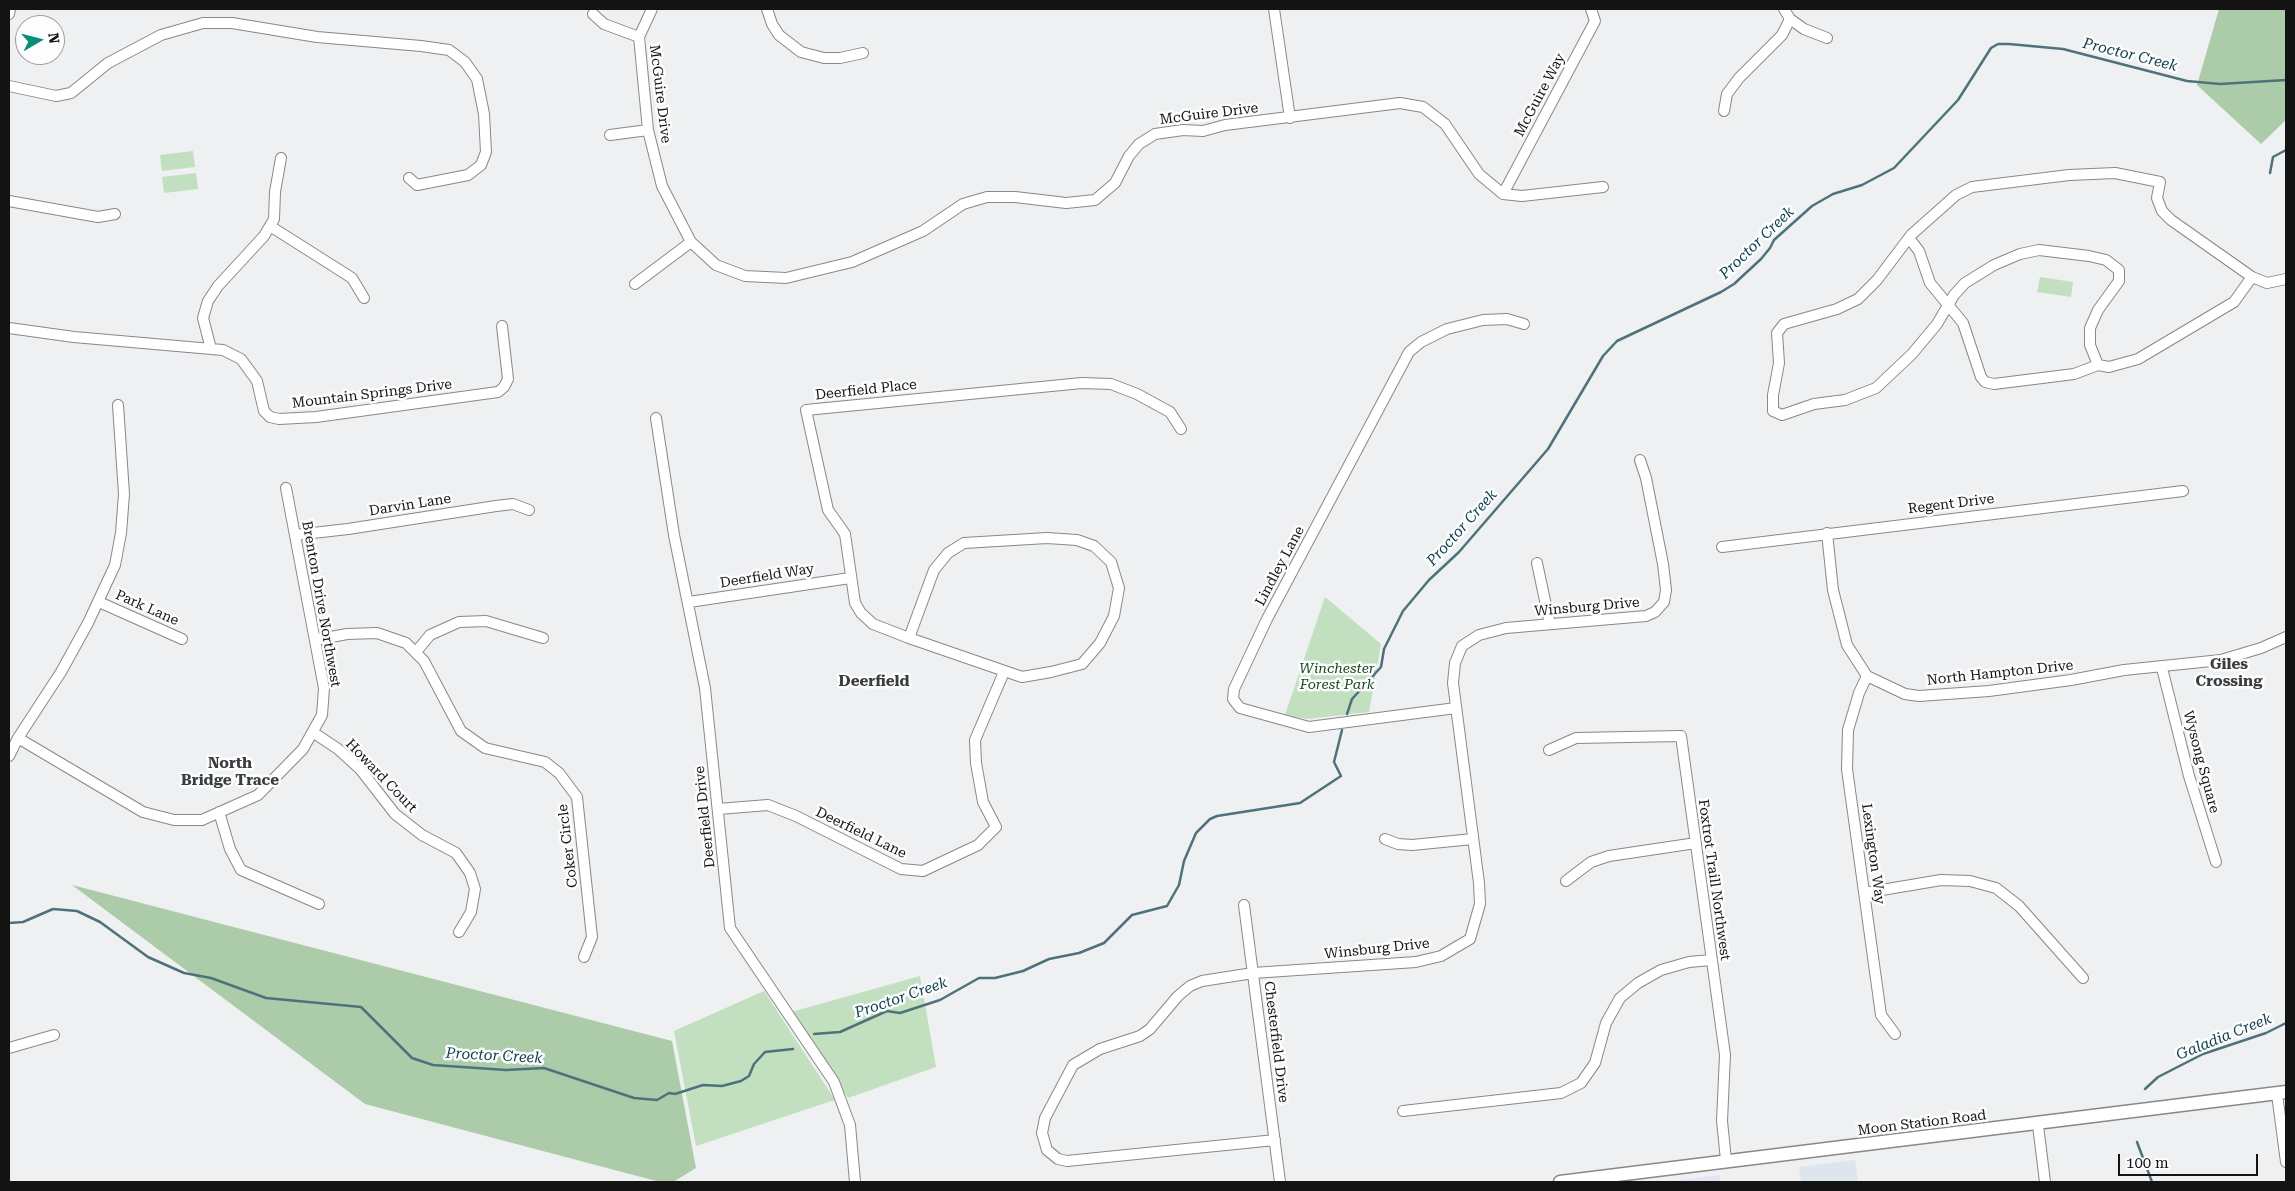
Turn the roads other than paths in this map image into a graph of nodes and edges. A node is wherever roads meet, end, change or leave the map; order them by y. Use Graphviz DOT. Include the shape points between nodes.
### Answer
graph roads {
  1 [pos="10,9"];
  2 [pos="652,9"];
  3 [pos="767,9"];
  4 [pos="1274,9"];
  5 [pos="1591,9"];
  6 [pos="1784,9"];
  7 [pos="9,14"];
  8 [pos="593,14"];
  9 [pos="1790,19"];
  10 [pos="639,37"];
  11 [pos="1827,38"];
  12 [pos="862,53"];
  13 [pos="9,86"];
  14 [pos="1724,111"];
  15 [pos="1290,118"];
  16 [pos="648,130"];
  17 [pos="610,135"];
  18 [pos="281,158"];
  19 [pos="409,178"];
  20 [pos="1603,187"];
  21 [pos="1503,194"];
  22 [pos="9,201"];
  23 [pos="114,214"];
  24 [pos="270,226"];
  25 [pos="1909,238"];
  26 [pos="691,242"];
  27 [pos="2252,277"];
  28 [pos="2286,279"];
  29 [pos="634,284"];
  30 [pos="364,298"];
  31 [pos="1948,305"];
  32 [pos="1524,324"];
  33 [pos="502,326"];
  34 [pos="9,328"];
  35 [pos="211,349"];
  36 [pos="2098,365"];
  37 [pos="118,405"];
  38 [pos="656,418"];
  39 [pos="1181,429"];
  40 [pos="1640,460"];
  41 [pos="286,488"];
  42 [pos="2183,491"];
  43 [pos="529,510"];
  44 [pos="1827,533"];
  45 [pos="295,535"];
  46 [pos="1722,547"];
  47 [pos="1537,563"];
  48 [pos="850,578"];
  49 [pos="99,602"];
  50 [pos="689,602"];
  51 [pos="1550,624"];
  52 [pos="2286,637"];
  53 [pos="544,638"];
  54 [pos="909,638"];
  55 [pos="182,639"];
  56 [pos="315,640"];
  57 [pos="416,652"];
  58 [pos="2162,668"];
  59 [pos="1004,672"];
  60 [pos="1867,676"];
  61 [pos="1456,708"];
  62 [pos="314,733"];
  63 [pos="18,738"];
  64 [pos="1549,750"];
  65 [pos="9,756"];
  66 [pos="718,809"];
  67 [pos="219,812"];
  68 [pos="1385,839"];
  69 [pos="1473,839"];
  70 [pos="1696,843"];
  71 [pos="2216,862"];
  72 [pos="1566,881"];
  73 [pos="1864,893"];
  74 [pos="319,904"];
  75 [pos="1244,906"];
  76 [pos="459,932"];
  77 [pos="584,957"];
  78 [pos="1711,960"];
  79 [pos="1253,973"];
  80 [pos="2083,978"];
  81 [pos="1895,1034"];
  82 [pos="54,1035"];
  83 [pos="9,1048"];
  84 [pos="2281,1093"];
  85 [pos="1403,1112"];
  86 [pos="2038,1125"];
  87 [pos="1274,1140"];
  88 [pos="1726,1160"];
  89 [pos="2286,1162"];
  90 [pos="855,1182"];
  91 [pos="1280,1182"];
  92 [pos="1560,1182"];
  93 [pos="2045,1182"];
  1 -- 7 [label="street"];
  2 -- 10 [label="street, McGuire Drive"];
  3 -- 12 [label="street" via="780,35 802,52 824,58"];
  4 -- 15 [label="street"];
  5 -- 21 [label="street, McGuire Way" via="1595,21"];
  6 -- 9 [label="street"];
  8 -- 10 [label="street" via="604,24"];
  9 -- 11 [label="street" via="1804,29"];
  9 -- 14 [label="street" via="1782,35 1727,94"];
  10 -- 16 [label="street, McGuire Drive"];
  13 -- 19 [label="street" via="56,96 71,93 130,51 161,35 203,23 232,23 317,37 449,50 465,62 477,79 484,114 486,152 480,165 468,175 417,185"];
  15 -- 21 [label="street, McGuire Drive" via="1400,103 1422,107 1444,124 1479,174"];
  15 -- 26 [label="street, McGuire Drive" via="1225,125 1203,131 1155,134 1139,144 1115,183 1096,200 1066,203 987,197 963,204 922,231 852,262 786,278 745,276 716,265"];
  16 -- 17 [label="street"];
  16 -- 26 [label="street, McGuire Drive" via="662,186"];
  18 -- 24 [label="street" via="274,219"];
  20 -- 21 [label="street" via="1522,196"];
  22 -- 23 [label="street" via="98,217"];
  24 -- 30 [label="street" via="352,278"];
  24 -- 35 [label="street" via="208,301 203,318"];
  25 -- 27 [label="street" via="1956,195 1972,187 2069,175 2116,173 2160,182 2157,198 2162,211"];
  25 -- 31 [label="street" via="1919,251 1930,283"];
  25 -- 31 [label="street" via="1858,299 1784,324 1778,333 1779,363 1773,411 1782,415 1814,404 1845,400 1876,388 1912,354"];
  26 -- 29 [label="street"];
  27 -- 28 [label="street" via="2266,283"];
  27 -- 36 [label="street" via="2234,302 2138,359 2109,367"];
  31 -- 36 [label="street" via="1963,323 1985,382 2025,382 2064,376"];
  31 -- 36 [label="street" via="1965,283 1982,271 2020,254 2054,250 2106,260 2121,273 2090,328 2090,344"];
  32 -- 61 [label="street, Lindley Lane" via="1507,319 1482,320 1448,330 1421,342 1409,352 1267,619 1234,689 1233,699 1240,708 1309,727"];
  33 -- 35 [label="street, Mountain Springs Drive" via="508,379 498,392 279,419 264,411 257,381 241,359 222,350"];
  34 -- 35 [label="street, Mountain Springs Drive"];
  37 -- 49 [label="street" via="124,494 121,533 115,565"];
  38 -- 50 [label="street, Deerfield Drive" via="674,535"];
  39 -- 48 [label="street, Deerfield Place" via="1170,412 1111,384 1082,383 806,410 828,510 844,534"];
  40 -- 51 [label="street, Winsburg Drive" via="1663,564 1664,602 1646,616"];
  41 -- 45 [label="street, Brenton Drive Northwest"];
  42 -- 44 [label="street, Regent Drive"];
  43 -- 45 [label="street, Darvin Lane" via="513,504"];
  44 -- 46 [label="street, Regent Drive"];
  44 -- 60 [label="street, North Hampton Drive" via="1833,590 1847,645"];
  45 -- 56 [label="street, Brenton Drive Northwest"];
  47 -- 51 [label="street"];
  48 -- 50 [label="street, Deerfield Way"];
  48 -- 54 [label="street, Deerfield Place" via="855,603 861,613 873,624"];
  49 -- 55 [label="street, Park Lane"];
  49 -- 63 [label="street" via="61,672"];
  50 -- 66 [label="street, Deerfield Drive" via="705,688"];
  51 -- 61 [label="street, Winsburg Drive" via="1506,628 1479,635 1462,646 1454,664"];
  52 -- 58 [label="street, North Hampton Drive" via="2221,660"];
  53 -- 57 [label="street" via="486,621 459,622 430,635"];
  54 -- 59 [label="street, Deerfield Place"];
  54 -- 59 [label="street, Deerfield Place" via="934,570 948,553 964,543 1047,538 1077,540 1094,546 1112,562 1119,588 1114,616 1100,643 1082,664 1022,677"];
  56 -- 57 [label="street, Coker Circle" via="377,633 406,643"];
  56 -- 62 [label="street, Brenton Drive Northwest" via="324,688 322,715"];
  57 -- 77 [label="street, Coker Circle" via="461,731 485,748 545,762 559,772 577,797 592,937"];
  58 -- 60 [label="street, North Hampton Drive" via="2124,670 1989,691 1919,696 1891,689"];
  58 -- 71 [label="street, Wysong Square" via="2189,776"];
  59 -- 66 [label="street, Deerfield Lane" via="976,740 976,763 983,802 996,827 978,845 923,871 901,869 768,805"];
  60 -- 73 [label="street, Lexington Way" via="1848,730 1847,747"];
  61 -- 69 [label="street, Winsburg Drive"];
  62 -- 67 [label="street, Brenton Drive Northwest" via="258,795"];
  62 -- 76 [label="street, Howard Court" via="338,748 360,769 395,814 422,835 456,853 470,873 475,889 471,912"];
  63 -- 65 [label="street"];
  63 -- 67 [label="street, Brenton Drive Northwest" via="143,812 174,820 202,820"];
  64 -- 70 [label="street, Foxtrot Traill Northwest" via="1576,738 1681,736"];
  66 -- 90 [label="street, Deerfield Drive" via="730,928 834,1082 850,1125"];
  67 -- 74 [label="street" via="230,849 241,870"];
  68 -- 69 [label="street" via="1412,845"];
  69 -- 79 [label="street, Winsburg Drive" via="1480,904 1470,939 1441,956 1416,962"];
  70 -- 72 [label="street" via="1609,856 1591,862"];
  70 -- 78 [label="street, Foxtrot Traill Northwest"];
  73 -- 80 [label="street" via="1941,880 1970,881 1996,888 2019,906"];
  73 -- 81 [label="street, Lexington Way" via="1881,1015"];
  75 -- 79 [label="street, Chesterfield Drive"];
  78 -- 85 [label="street" via="1660,970 1620,998 1606,1023 1595,1063 1581,1083 1561,1093"];
  78 -- 88 [label="street, Foxtrot Traill Northwest" via="1726,1066 1722,1121"];
  79 -- 87 [label="street, Chesterfield Drive"];
  79 -- 87 [label="street, Winsburg Drive" via="1190,986 1150,1030 1100,1049 1077,1062 1066,1074 1045,1118 1043,1142 1053,1156 1067,1161"];
  82 -- 83 [label="street"];
  84 -- 86 [label="street, Moon Station Road"];
  84 -- 89 [label="street"];
  86 -- 88 [label="street, Moon Station Road"];
  86 -- 93 [label="street"];
  87 -- 91 [label="street, Chesterfield Drive"];
  88 -- 92 [label="street, Moon Station Road"];
}
